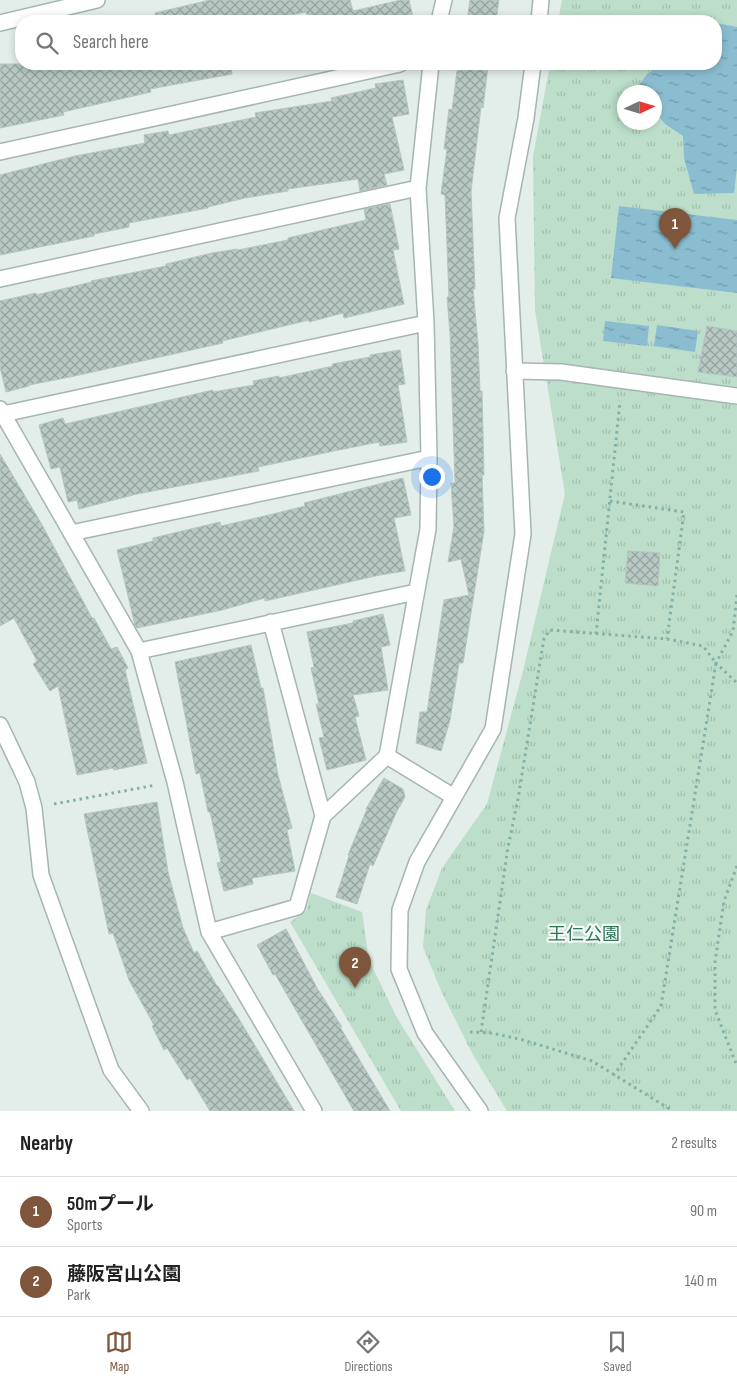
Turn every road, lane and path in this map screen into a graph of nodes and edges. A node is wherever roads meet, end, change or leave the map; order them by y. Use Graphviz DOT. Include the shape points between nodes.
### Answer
graph roads {
  1 [pos="97,0"];
  2 [pos="444,0"];
  3 [pos="541,0"];
  4 [pos="34,15"];
  5 [pos="440,15"];
  6 [pos="539,15"];
  7 [pos="15,19"];
  8 [pos="0,23"];
  9 [pos="373,70"];
  10 [pos="430,70"];
  11 [pos="532,70"];
  12 [pos="0,152"];
  13 [pos="418,188"];
  14 [pos="0,279"];
  15 [pos="426,323"];
  16 [pos="514,371"];
  17 [pos="622,381"];
  18 [pos="737,396"];
  19 [pos="2,411"];
  20 [pos="429,458"];
  21 [pos="610,501"];
  22 [pos="71,534"];
  23 [pos="416,592"];
  24 [pos="737,595"];
  25 [pos="271,622"];
  26 [pos="596,634"];
  27 [pos="667,639"];
  28 [pos="139,651"];
  29 [pos="716,663"];
  30 [pos="737,683"];
  31 [pos="0,725"];
  32 [pos="387,756"];
  33 [pos="174,782"];
  34 [pos="454,797"];
  35 [pos="34,808"];
  36 [pos="323,816"];
  37 [pos="737,866"];
  38 [pos="209,932"];
  39 [pos="470,1032"];
  40 [pos="481,1032"];
  41 [pos="737,1066"];
  42 [pos="614,1075"];
  43 [pos="141,1111"];
  44 [pos="314,1111"];
  45 [pos="480,1111"];
  46 [pos="672,1111"];
  1 -- 4 [label="street"];
  2 -- 5 [label="street"];
  3 -- 6 [label="street"];
  7 -- 8 [label="street"];
  9 -- 12 [label="street"];
  10 -- 13 [label="street"];
  11 -- 16 [label="street" via="507,218"];
  13 -- 14 [label="street"];
  13 -- 15 [label="street"];
  15 -- 19 [label="street"];
  15 -- 20 [label="street"];
  16 -- 17 [label="street" via="560,372"];
  16 -- 34 [label="street" via="523,534 492,729"];
  17 -- 18 [label="street"];
  17 -- 21 [label="path"];
  19 -- 22 [label="street"];
  20 -- 22 [label="street"];
  20 -- 23 [label="street" via="428,528"];
  21 -- 26 [label="path"];
  21 -- 27 [label="path" via="684,512"];
  22 -- 28 [label="street"];
  23 -- 25 [label="street"];
  23 -- 32 [label="street"];
  24 -- 29 [label="path" via="733,631"];
  25 -- 28 [label="street"];
  25 -- 36 [label="street"];
  26 -- 27 [label="path"];
  26 -- 40 [label="path" via="550,630 544,638 508,847"];
  27 -- 29 [label="path" via="703,646"];
  28 -- 33 [label="street"];
  29 -- 30 [label="path"];
  29 -- 42 [label="path" via="661,1006"];
  31 -- 35 [label="street" via="27,782"];
  32 -- 34 [label="street"];
  32 -- 36 [label="street"];
  33 -- 35 [label="path"];
  33 -- 38 [label="street"];
  34 -- 45 [label="street" via="418,862 400,910 399,970 425,1033"];
  35 -- 43 [label="street" via="41,875 111,1070"];
  36 -- 38 [label="street" via="298,907"];
  37 -- 41 [label="path" via="724,902 715,962 716,1010"];
  38 -- 44 [label="street"];
  39 -- 40 [label="path"];
  40 -- 42 [label="path" via="523,1040 592,1061"];
  42 -- 46 [label="path"];
}
